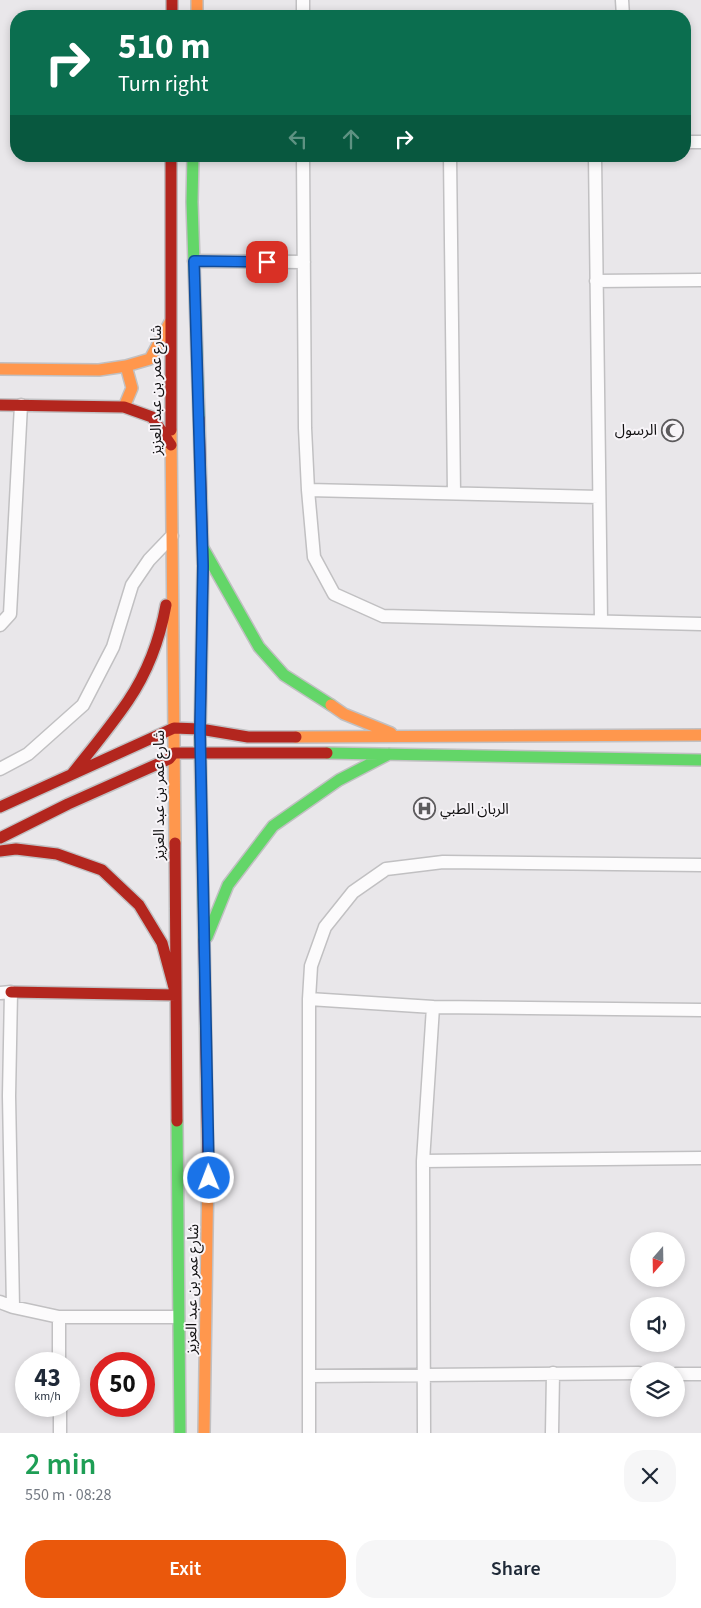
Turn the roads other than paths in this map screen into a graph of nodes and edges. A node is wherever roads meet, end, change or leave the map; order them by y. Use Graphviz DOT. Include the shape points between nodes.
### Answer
graph roads {
  1 [pos="171,162"];
  2 [pos="193,162"];
  3 [pos="303,162"];
  4 [pos="450,162"];
  5 [pos="595,162"];
  6 [pos="194,261"];
  7 [pos="304,262"];
  8 [pos="701,280"];
  9 [pos="596,281"];
  10 [pos="170,322"];
  11 [pos="126,366"];
  12 [pos="0,369"];
  13 [pos="0,405"];
  14 [pos="21,405"];
  15 [pos="124,407"];
  16 [pos="171,445"];
  17 [pos="308,490"];
  18 [pos="454,493"];
  19 [pos="599,497"];
  20 [pos="172,536"];
  21 [pos="202,546"];
  22 [pos="0,548"];
  23 [pos="14,548"];
  24 [pos="172,565"];
  25 [pos="601,621"];
  26 [pos="701,624"];
  27 [pos="0,625"];
  28 [pos="174,728"];
  29 [pos="200,730"];
  30 [pos="701,735"];
  31 [pos="398,736"];
  32 [pos="202,752"];
  33 [pos="174,753"];
  34 [pos="392,753"];
  35 [pos="701,760"];
  36 [pos="0,769"];
  37 [pos="71,776"];
  38 [pos="0,807"];
  39 [pos="0,838"];
  40 [pos="0,850"];
  41 [pos="701,865"];
  42 [pos="204,944"];
  43 [pos="6,993"];
  44 [pos="176,995"];
  45 [pos="309,999"];
  46 [pos="433,1007"];
  47 [pos="701,1010"];
  48 [pos="4,1096"];
  49 [pos="701,1158"];
  50 [pos="423,1161"];
  51 [pos="0,1302"];
  52 [pos="13,1306"];
  53 [pos="59,1317"];
  54 [pos="178,1317"];
  55 [pos="60,1352"];
  56 [pos="553,1373"];
  57 [pos="630,1373"];
  58 [pos="685,1374"];
  59 [pos="701,1374"];
  60 [pos="309,1376"];
  61 [pos="424,1376"];
  62 [pos="60,1417"];
  63 [pos="60,1433"];
  64 [pos="180,1433"];
  65 [pos="204,1433"];
  66 [pos="309,1433"];
  67 [pos="424,1433"];
  68 [pos="552,1433"];
  1 -- 10 [label="street, شارع عمر بن عبد العزيز"];
  2 -- 6 [label="street, شارع عمر بن عبد العزيز"];
  3 -- 7 [label="street"];
  4 -- 18 [label="street"];
  5 -- 9 [label="street"];
  6 -- 7 [label="street"];
  6 -- 21 [label="street, شارع عمر بن عبد العزيز"];
  7 -- 17 [label="street"];
  8 -- 9 [label="street"];
  9 -- 19 [label="street"];
  10 -- 11 [label="street" via="150,359"];
  10 -- 16 [label="street, شارع عمر بن عبد العزيز"];
  11 -- 12 [label="street" via="99,370"];
  11 -- 15 [label="street" via="132,388"];
  13 -- 14 [label="street"];
  14 -- 15 [label="street"];
  14 -- 23 [label="street"];
  15 -- 16 [label="street" via="152,417"];
  16 -- 20 [label="street, شارع عمر بن عبد العزيز"];
  17 -- 18 [label="street"];
  17 -- 25 [label="street" via="314,557 334,594 366,609 382,616"];
  18 -- 19 [label="street"];
  19 -- 25 [label="street"];
  20 -- 24 [label="street, شارع عمر بن عبد العزيز"];
  20 -- 36 [label="street" via="149,560 132,585 113,646 83,705 28,754"];
  21 -- 29 [label="street, شارع عمر بن عبد العزيز"];
  21 -- 31 [label="street" via="259,647 284,676 344,714"];
  22 -- 23 [label="street"];
  23 -- 27 [label="street" via="10,614"];
  24 -- 28 [label="street, شارع عمر بن عبد العزيز"];
  24 -- 37 [label="street" via="163,621 150,660 129,700"];
  25 -- 26 [label="street"];
  28 -- 29 [label="street"];
  28 -- 33 [label="street, شارع عمر بن عبد العزيز"];
  28 -- 37 [label="street"];
  29 -- 31 [label="street" via="248,736"];
  29 -- 32 [label="street, شارع عمر بن عبد العزيز"];
  30 -- 31 [label="street"];
  32 -- 33 [label="street"];
  32 -- 34 [label="street"];
  32 -- 42 [label="street, شارع عمر بن عبد العزيز"];
  33 -- 39 [label="street" via="169,759"];
  33 -- 44 [label="street, شارع عمر بن عبد العزيز"];
  34 -- 35 [label="street"];
  34 -- 42 [label="street" via="339,780 273,826 228,885"];
  37 -- 38 [label="street"];
  40 -- 44 [label="street" via="57,854 102,870 139,905 162,943"];
  41 -- 45 [label="street" via="443,862 386,869 353,892 325,927 311,966"];
  42 -- 65 [label="street, شارع عمر بن عبد العزيز" via="209,1198"];
  43 -- 44 [label="street"];
  43 -- 48 [label="street"];
  44 -- 54 [label="street, شارع عمر بن عبد العزيز"];
  45 -- 46 [label="street"];
  45 -- 60 [label="street"];
  46 -- 47 [label="street"];
  46 -- 50 [label="street"];
  48 -- 52 [label="street"];
  49 -- 50 [label="street"];
  50 -- 61 [label="street"];
  51 -- 52 [label="street"];
  52 -- 53 [label="street"];
  53 -- 54 [label="street"];
  53 -- 55 [label="street"];
  54 -- 64 [label="street, شارع عمر بن عبد العزيز"];
  56 -- 57 [label="street"];
  56 -- 61 [label="street"];
  56 -- 68 [label="street"];
  58 -- 59 [label="street"];
  60 -- 61 [label="street"];
  60 -- 66 [label="street"];
  61 -- 67 [label="street"];
  62 -- 63 [label="street"];
}
